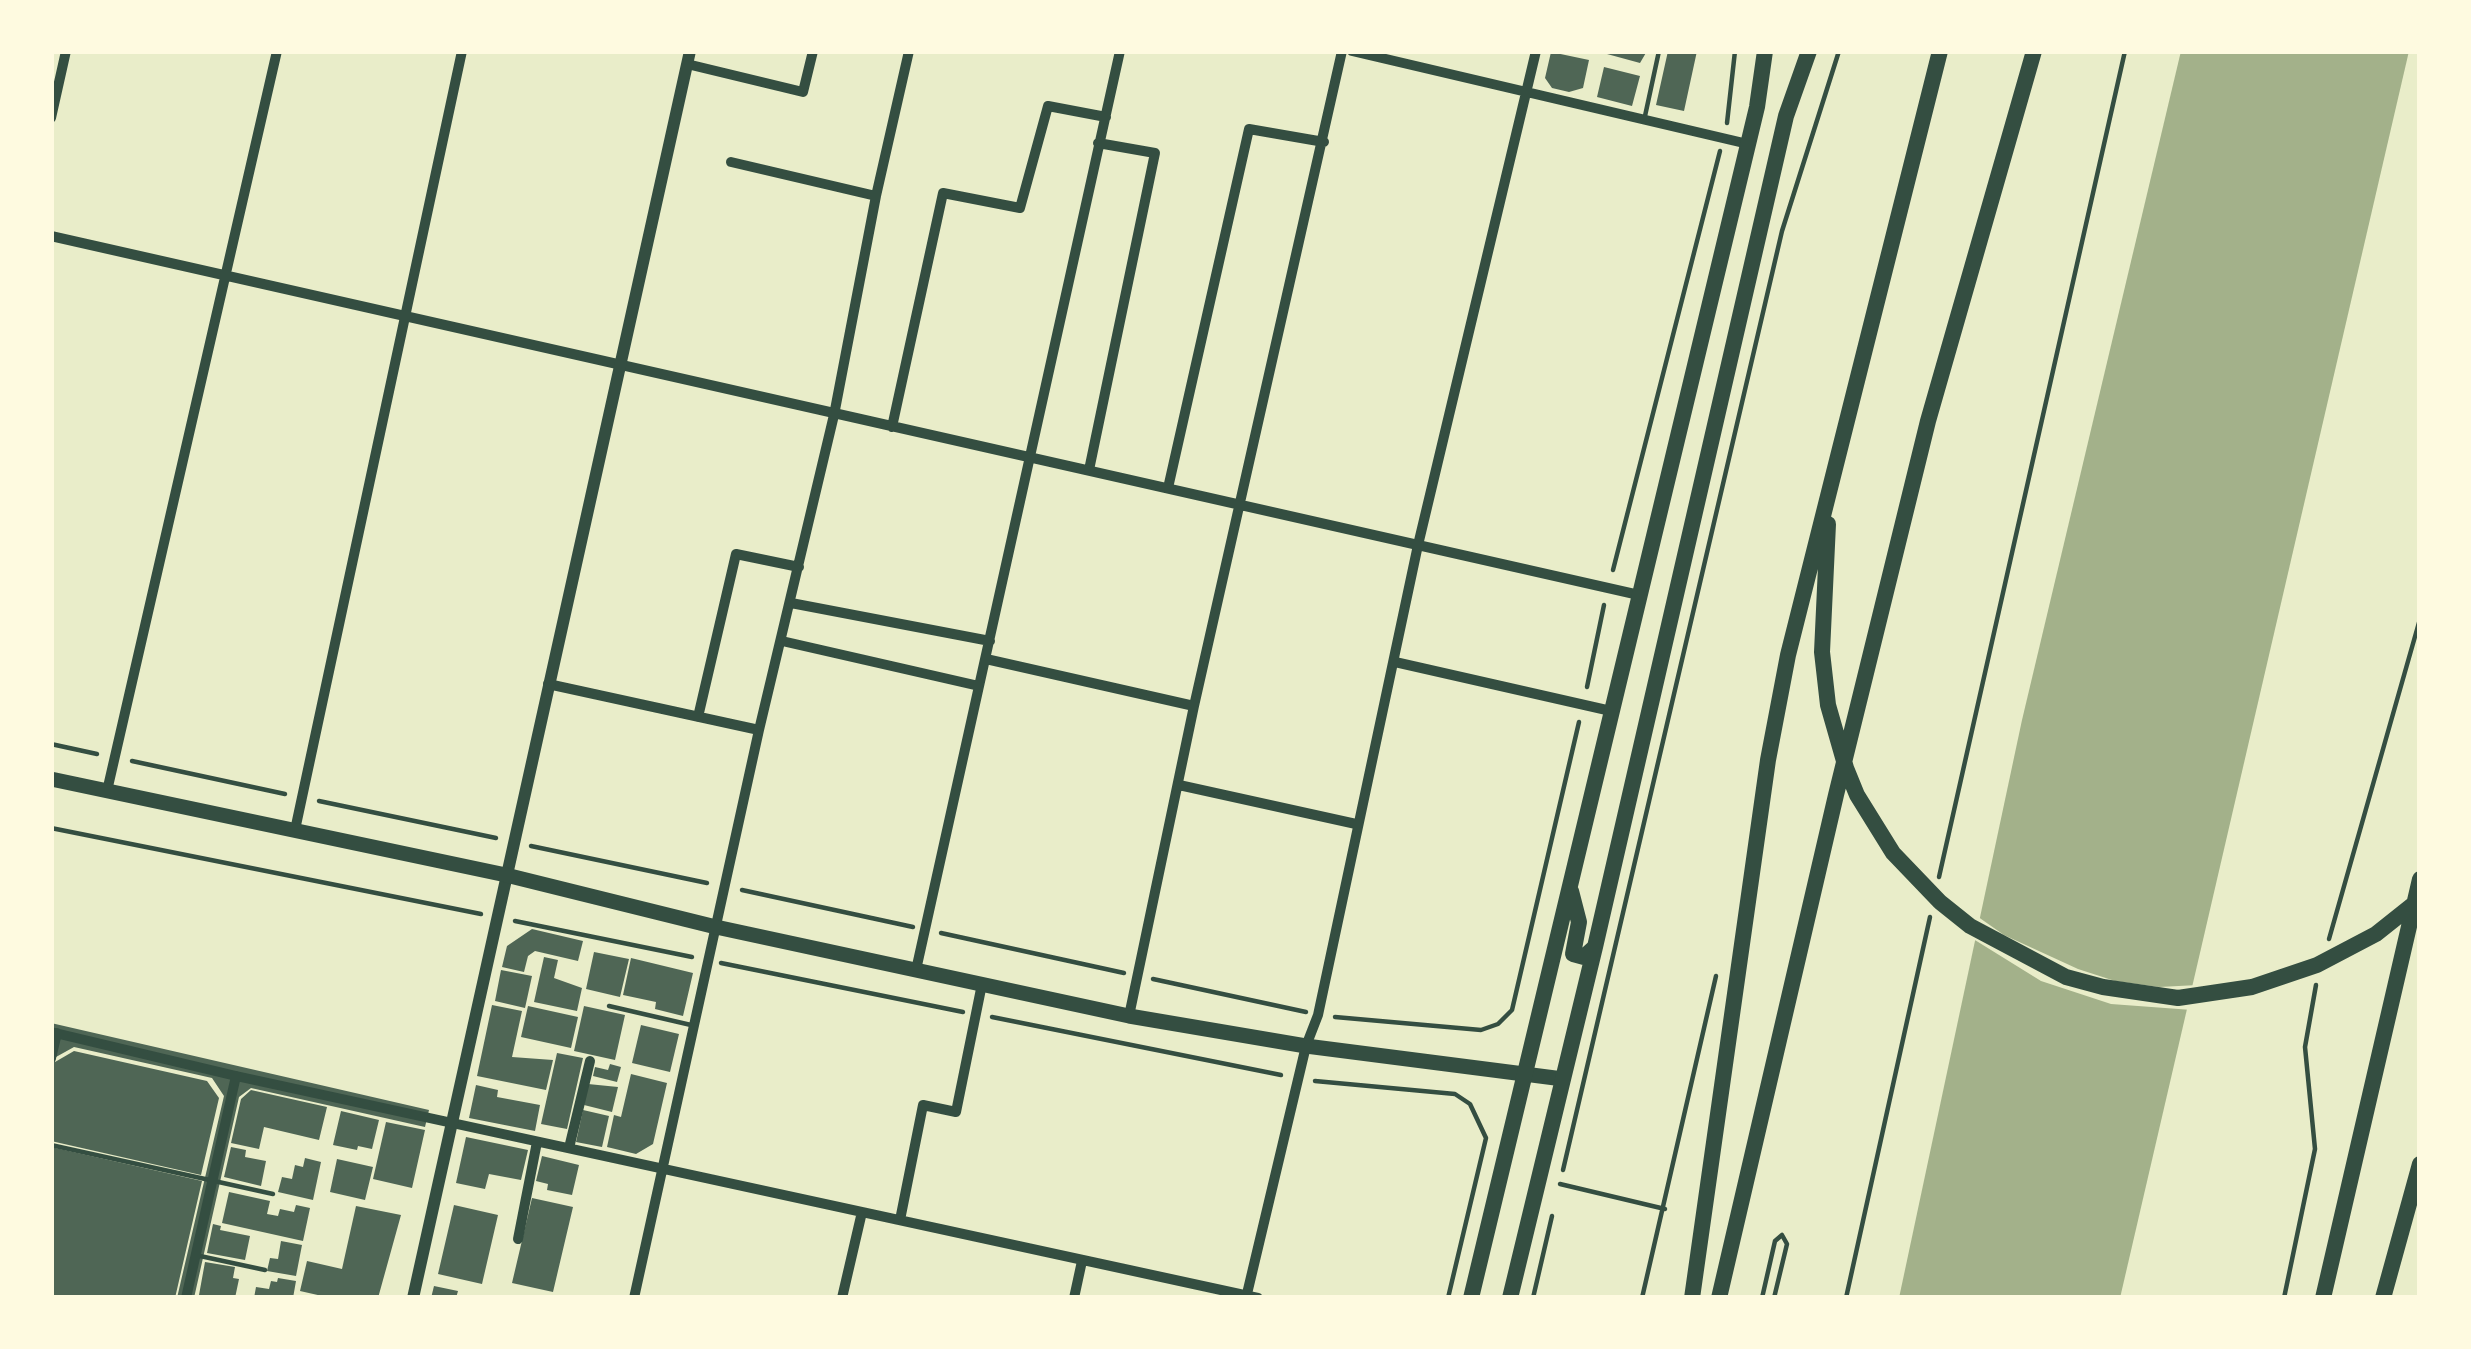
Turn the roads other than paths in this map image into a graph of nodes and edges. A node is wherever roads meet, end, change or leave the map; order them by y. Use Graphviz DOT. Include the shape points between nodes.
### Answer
graph roads {
  1 [pos="66,51"];
  2 [pos="277,51"];
  3 [pos="462,51"];
  4 [pos="813,51"];
  5 [pos="909,51"];
  6 [pos="1120,51"];
  7 [pos="1342,51"];
  8 [pos="1352,51"];
  9 [pos="1536,51"];
  10 [pos="1659,51"];
  11 [pos="1765,51"];
  12 [pos="1809,51"];
  13 [pos="1940,51"];
  14 [pos="2034,51"];
  15 [pos="688,57"];
  16 [pos="1526,92"];
  17 [pos="1106,117"];
  18 [pos="51,118"];
  19 [pos="1644,121"];
  20 [pos="1324,142"];
  21 [pos="1098,143"];
  22 [pos="1748,144"];
  23 [pos="731,162"];
  24 [pos="876,196"];
  25 [pos="51,236"];
  26 [pos="226,275"];
  27 [pos="404,314"];
  28 [pos="618,362"];
  29 [pos="834,416"];
  30 [pos="892,427"];
  31 [pos="1031,458"];
  32 [pos="1089,470"];
  33 [pos="1168,488"];
  34 [pos="1829,503"];
  35 [pos="1240,504"];
  36 [pos="1418,545"];
  37 [pos="799,567"];
  38 [pos="1639,595"];
  39 [pos="791,603"];
  40 [pos="782,641"];
  41 [pos="990,641"];
  42 [pos="986,659"];
  43 [pos="1395,662"];
  44 [pos="548,684"];
  45 [pos="980,686"];
  46 [pos="1194,706"];
  47 [pos="1611,710"];
  48 [pos="698,717"];
  49 [pos="759,730"];
  50 [pos="51,779"];
  51 [pos="1179,785"];
  52 [pos="107,790"];
  53 [pos="1357,824"];
  54 [pos="295,830"];
  55 [pos="506,875"];
  56 [pos="2420,879"];
  57 [pos="1570,884"];
  58 [pos="2420,899"];
  59 [pos="716,927"];
  60 [pos="1595,947"];
  61 [pos="916,970"];
  62 [pos="982,984"];
  63 [pos="609,1006"];
  64 [pos="1129,1016"];
  65 [pos="694,1025"];
  66 [pos="54,1033"];
  67 [pos="1306,1046"];
  68 [pos="51,1058"];
  69 [pos="590,1061"];
  70 [pos="1526,1072"];
  71 [pos="236,1076"];
  72 [pos="1563,1079"];
  73 [pos="452,1123"];
  74 [pos="537,1142"];
  75 [pos="51,1144"];
  76 [pos="569,1148"];
  77 [pos="2420,1164"];
  78 [pos="663,1168"];
  79 [pos="212,1181"];
  80 [pos="274,1194"];
  81 [pos="862,1212"];
  82 [pos="900,1220"];
  83 [pos="518,1239"];
  84 [pos="196,1255"];
  85 [pos="1082,1261"];
  86 [pos="265,1270"];
  87 [pos="1250,1297"];
  88 [pos="186,1298"];
  89 [pos="413,1298"];
  90 [pos="634,1298"];
  91 [pos="842,1298"];
  92 [pos="1074,1298"];
  93 [pos="1471,1298"];
  94 [pos="1510,1298"];
  95 [pos="1692,1298"];
  96 [pos="1719,1298"];
  97 [pos="2323,1298"];
  98 [pos="2383,1298"];
  1 -- 18 [label="street"];
  2 -- 26 [label="street"];
  3 -- 27 [label="street"];
  4 -- 15 [label="street" via="803,92"];
  5 -- 24 [label="street"];
  6 -- 17 [label="street"];
  7 -- 20 [label="street"];
  8 -- 16 [label="street"];
  9 -- 16 [label="street"];
  10 -- 19 [label="lane"];
  11 -- 22 [label="main road"];
  12 -- 60 [label="main road" via="1786,116"];
  13 -- 34 [label="main road"];
  14 -- 96 [label="main road" via="1905,513"];
  15 -- 28 [label="street"];
  16 -- 19 [label="street"];
  16 -- 36 [label="street"];
  17 -- 21 [label="street"];
  17 -- 30 [label="street" via="1048,106 1020,208 943,194"];
  19 -- 22 [label="street"];
  20 -- 33 [label="street" via="1249,129"];
  20 -- 35 [label="street"];
  21 -- 31 [label="street"];
  21 -- 32 [label="street" via="1155,153"];
  22 -- 38 [label="main road"];
  23 -- 24 [label="street"];
  24 -- 29 [label="street"];
  25 -- 26 [label="street"];
  26 -- 27 [label="street"];
  26 -- 52 [label="street"];
  27 -- 28 [label="street"];
  27 -- 54 [label="street"];
  28 -- 29 [label="street"];
  28 -- 44 [label="street"];
  29 -- 30 [label="street"];
  29 -- 37 [label="street"];
  30 -- 31 [label="street"];
  31 -- 32 [label="street"];
  31 -- 41 [label="street"];
  32 -- 33 [label="street"];
  33 -- 35 [label="street"];
  34 -- 58 [label="main road" via="1822,652 1846,768 1893,853 1970,926 2066,976 2178,998 2217,995 2318,965"];
  34 -- 95 [label="main road" via="1768,760"];
  35 -- 36 [label="street"];
  35 -- 46 [label="street"];
  36 -- 38 [label="street"];
  36 -- 43 [label="street"];
  37 -- 39 [label="street"];
  37 -- 48 [label="street" via="736,554"];
  38 -- 47 [label="main road"];
  39 -- 40 [label="street"];
  39 -- 41 [label="street"];
  40 -- 45 [label="street"];
  40 -- 49 [label="street"];
  41 -- 42 [label="street"];
  42 -- 45 [label="street"];
  42 -- 46 [label="street"];
  43 -- 47 [label="street"];
  43 -- 53 [label="street"];
  44 -- 48 [label="street"];
  44 -- 55 [label="street"];
  45 -- 61 [label="street"];
  46 -- 51 [label="street"];
  47 -- 57 [label="main road"];
  48 -- 49 [label="street"];
  49 -- 59 [label="street"];
  50 -- 52 [label="main road"];
  51 -- 53 [label="street"];
  51 -- 64 [label="street"];
  52 -- 54 [label="main road"];
  53 -- 67 [label="street"];
  54 -- 55 [label="main road"];
  55 -- 59 [label="main road"];
  55 -- 73 [label="street"];
  56 -- 97 [label="main road"];
  57 -- 60 [label="main road" via="1579,922 1573,954"];
  57 -- 70 [label="main road"];
  59 -- 61 [label="main road"];
  59 -- 65 [label="street"];
  60 -- 72 [label="main road"];
  61 -- 62 [label="main road"];
  62 -- 64 [label="main road"];
  62 -- 82 [label="street" via="956,1112 923,1105"];
  63 -- 65 [label="lane"];
  64 -- 67 [label="main road"];
  65 -- 78 [label="street"];
  66 -- 68 [label="street"];
  66 -- 71 [label="street"];
  67 -- 70 [label="main road"];
  67 -- 87 [label="street"];
  69 -- 76 [label="street"];
  70 -- 72 [label="main road"];
  70 -- 93 [label="main road"];
  71 -- 73 [label="street"];
  71 -- 79 [label="street"];
  72 -- 94 [label="main road"];
  73 -- 74 [label="street"];
  73 -- 89 [label="street"];
  74 -- 76 [label="street"];
  74 -- 83 [label="street"];
  75 -- 79 [label="lane"];
  76 -- 78 [label="street"];
  77 -- 98 [label="main road"];
  78 -- 81 [label="street"];
  78 -- 90 [label="street"];
  79 -- 80 [label="lane"];
  79 -- 84 [label="street"];
  81 -- 82 [label="street"];
  81 -- 91 [label="street"];
  82 -- 85 [label="street"];
  84 -- 86 [label="lane"];
  84 -- 88 [label="street"];
  85 -- 87 [label="street"];
  85 -- 92 [label="street"];
}
